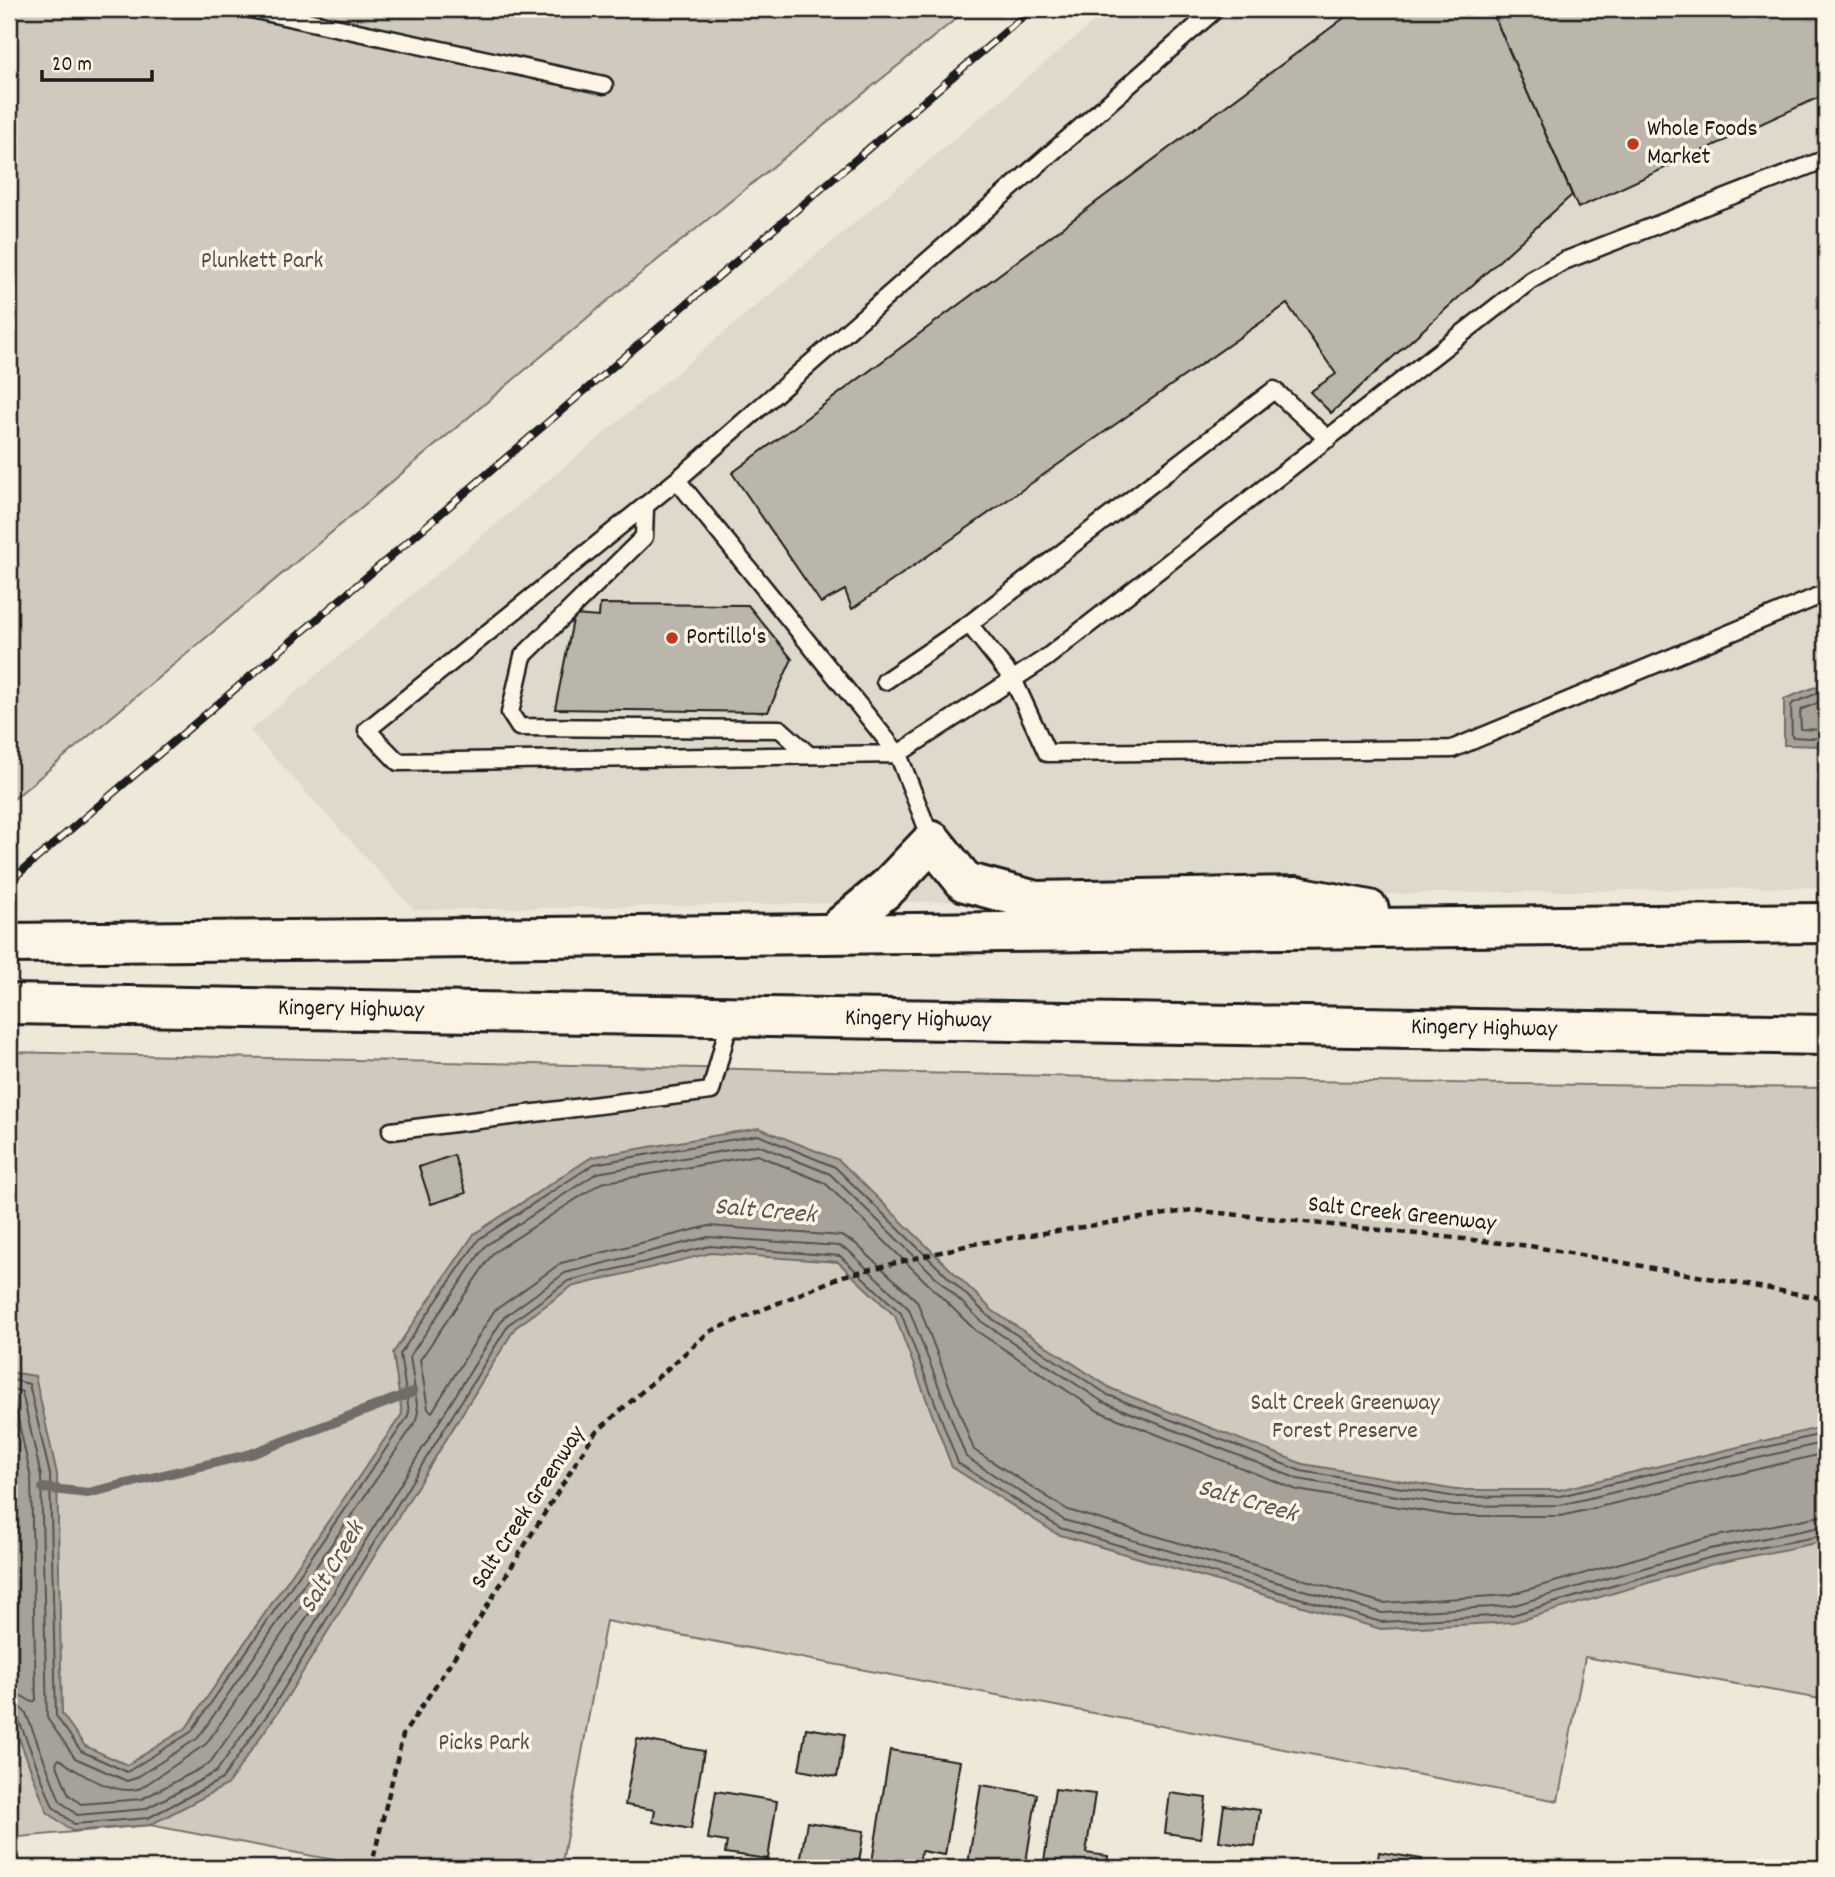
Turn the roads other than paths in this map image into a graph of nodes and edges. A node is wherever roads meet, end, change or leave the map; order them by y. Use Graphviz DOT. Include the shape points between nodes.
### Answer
graph roads {
  1 [pos="251,9"];
  2 [pos="1216,9"];
  3 [pos="604,85"];
  4 [pos="1826,159"];
  5 [pos="1328,439"];
  6 [pos="677,480"];
  7 [pos="645,507"];
  8 [pos="1826,593"];
  9 [pos="969,624"];
  10 [pos="1013,679"];
  11 [pos="885,681"];
  12 [pos="898,754"];
  13 [pos="809,755"];
  14 [pos="933,841"];
  15 [pos="1826,923"];
  16 [pos="1452,926"];
  17 [pos="833,933"];
  18 [pos="9,943"];
  19 [pos="9,1004"];
  20 [pos="731,1016"];
  21 [pos="1826,1035"];
  22 [pos="391,1131"];
  1 -- 3 [label="lane"];
  2 -- 6 [label="lane"];
  4 -- 5 [label="lane" via="1564,261 1531,280"];
  5 -- 9 [label="lane" via="1274,390"];
  5 -- 10 [label="lane"];
  6 -- 7 [label="lane"];
  6 -- 12 [label="lane"];
  7 -- 13 [label="lane" via="644,537 523,656 510,713 519,727 780,729"];
  7 -- 13 [label="lane" via="367,730 398,762"];
  8 -- 10 [label="lane" via="1452,749 1047,752"];
  9 -- 10 [label="lane"];
  9 -- 11 [label="lane"];
  10 -- 12 [label="lane"];
  12 -- 13 [label="lane"];
  12 -- 14 [label="lane"];
  14 -- 16 [label="highway" via="965,882 1036,901 1297,896"];
  14 -- 17 [label="highway"];
  15 -- 16 [label="highway"];
  16 -- 17 [label="highway"];
  17 -- 18 [label="highway"];
  19 -- 20 [label="highway, Kingery Highway"];
  20 -- 21 [label="highway, Kingery Highway"];
  20 -- 22 [label="lane" via="711,1091"];
}
